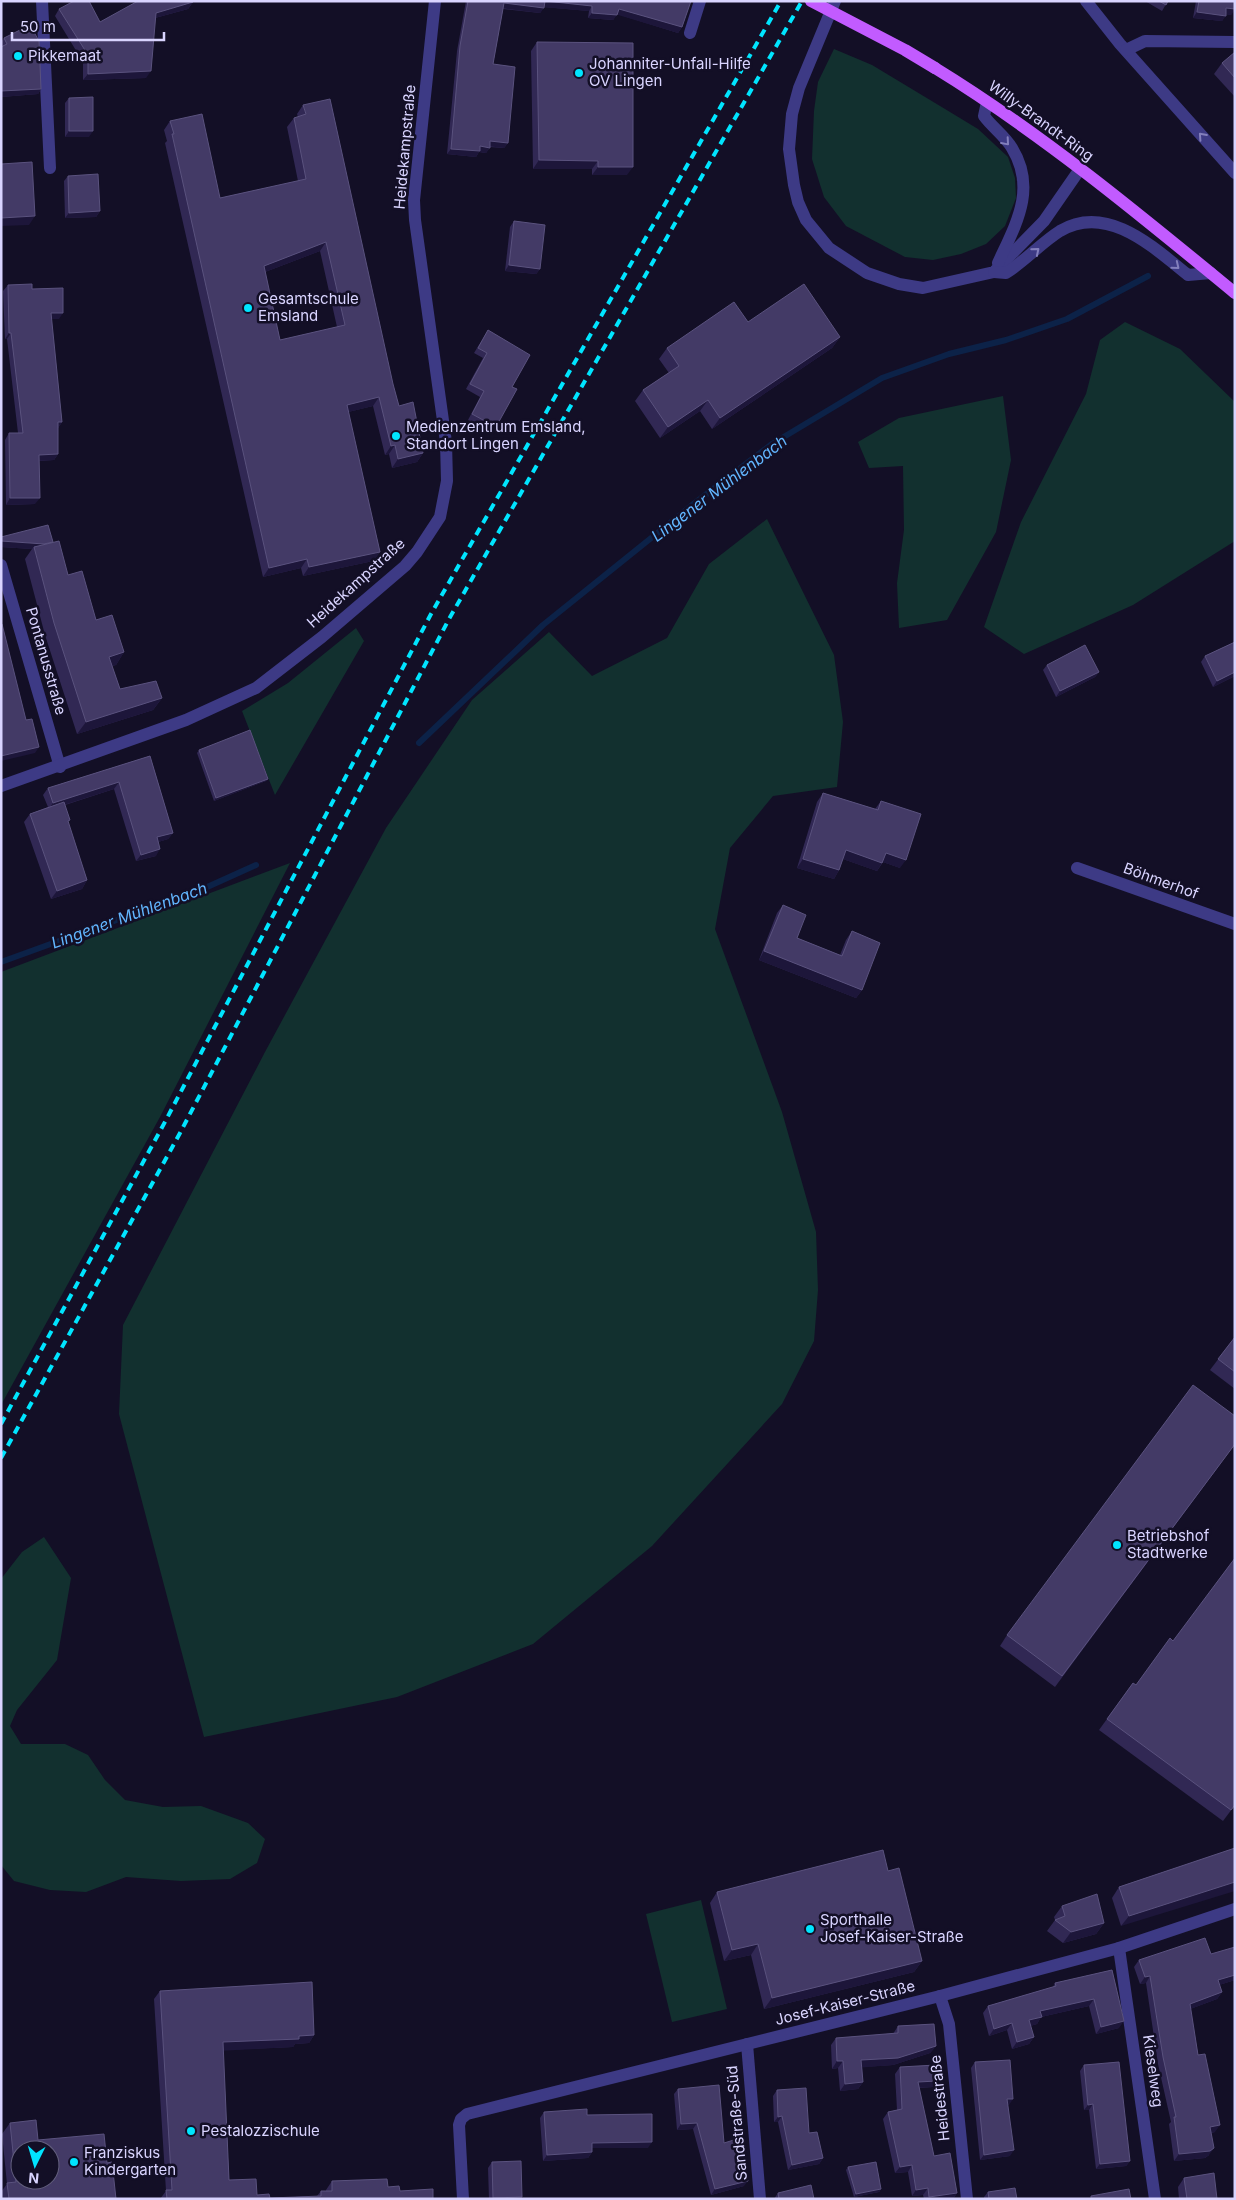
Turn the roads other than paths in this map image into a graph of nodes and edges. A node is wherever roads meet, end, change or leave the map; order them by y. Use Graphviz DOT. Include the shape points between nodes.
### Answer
graph roads {
  1 [pos="42,1"];
  2 [pos="435,1"];
  3 [pos="700,1"];
  4 [pos="810,1"];
  5 [pos="835,1"];
  6 [pos="1086,1"];
  7 [pos="690,33"];
  8 [pos="1235,42"];
  9 [pos="1126,50"];
  10 [pos="987,102"];
  11 [pos="50,168"];
  12 [pos="1080,169"];
  13 [pos="1235,173"];
  14 [pos="994,272"];
  15 [pos="1211,273"];
  16 [pos="1235,293"];
  17 [pos="1,565"];
  18 [pos="60,767"];
  19 [pos="1,786"];
  20 [pos="1077,868"];
  21 [pos="1235,924"];
  22 [pos="1235,1909"];
  23 [pos="1119,1948"];
  24 [pos="940,1996"];
  25 [pos="747,2044"];
  26 [pos="463,2199"];
  27 [pos="760,2199"];
  28 [pos="966,2199"];
  29 [pos="1155,2199"];
  1 -- 11 [label="street"];
  2 -- 18 [label="street, Heidekampstraße" via="414,200 446,442 447,481 440,517 405,566 256,688 186,720"];
  3 -- 7 [label="street"];
  4 -- 10 [label="main road, Willy-Brandt-Ring, bridge" via="905,50"];
  5 -- 14 [label="street" via="799,88 792,114 789,149 792,176 806,220 829,248 867,273 899,284 923,288"];
  6 -- 9 [label="street"];
  8 -- 9 [label="street" via="1145,42"];
  13 -- 9 [label="street, one-way"];
  10 -- 12 [label="main road, Willy-Brandt-Ring"];
  10 -- 14 [label="street, one-way" via="984,116 1012,147 1025,178 1020,214"];
  12 -- 14 [label="street" via="1044,221"];
  12 -- 15 [label="main road, Willy-Brandt-Ring"];
  14 -- 15 [label="street, one-way" via="1006,273 1059,232 1073,225 1094,222 1116,225 1158,251 1188,275"];
  15 -- 16 [label="main road, Willy-Brandt-Ring"];
  17 -- 18 [label="street, Pontanusstraße"];
  18 -- 19 [label="street, Heidekampstraße"];
  20 -- 21 [label="street, Böhmerhof"];
  22 -- 23 [label="street, Josef-Kaiser-Straße"];
  23 -- 24 [label="street, Josef-Kaiser-Straße"];
  23 -- 29 [label="street, Kieselweg"];
  24 -- 25 [label="street, Josef-Kaiser-Straße"];
  24 -- 28 [label="street, Heidestraße" via="949,2024"];
  25 -- 26 [label="street, Josef-Kaiser-Straße" via="468,2114 459,2125"];
  25 -- 27 [label="street, Sandstraße-Süd"];
}
